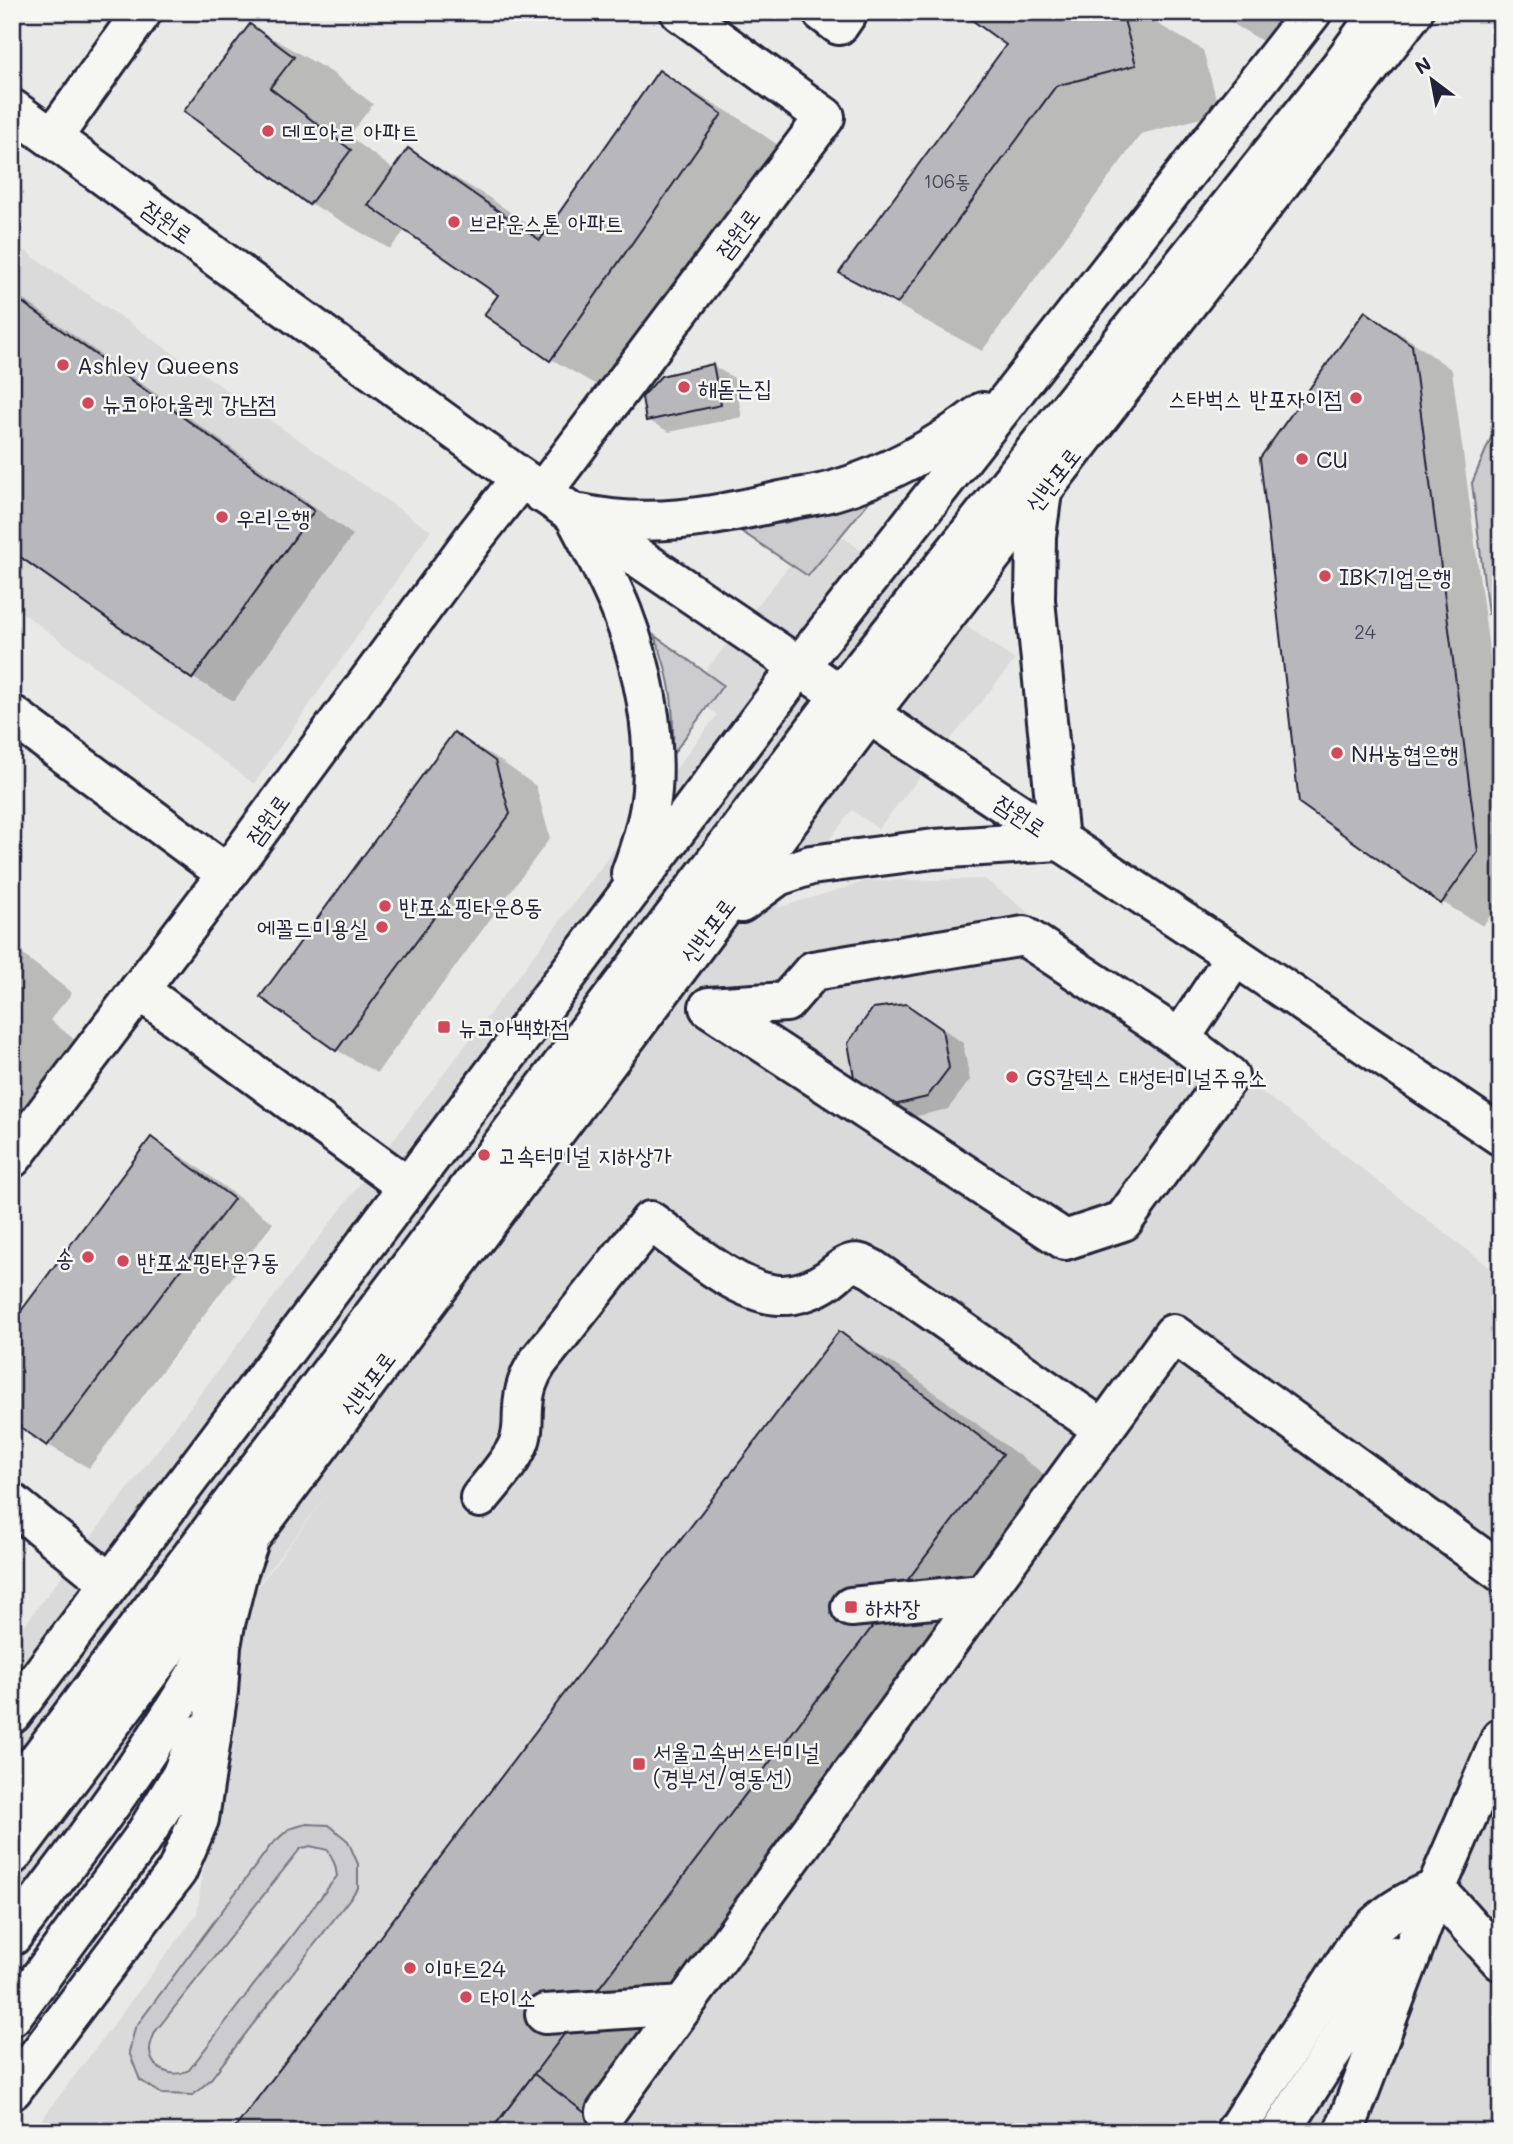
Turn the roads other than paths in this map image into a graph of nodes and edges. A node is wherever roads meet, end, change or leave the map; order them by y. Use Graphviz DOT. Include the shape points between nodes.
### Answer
graph roads {
  1 [pos="142,12"];
  2 [pos="680,12"];
  3 [pos="822,12"];
  4 [pos="848,12"];
  5 [pos="1312,12"];
  6 [pos="1380,12"];
  7 [pos="1413,12"];
  8 [pos="1338,70"];
  9 [pos="12,109"];
  10 [pos="53,136"];
  11 [pos="1293,167"];
  12 [pos="1023,381"];
  13 [pos="1042,492"];
  14 [pos="545,494"];
  15 [pos="799,667"];
  16 [pos="855,704"];
  17 [pos="12,715"];
  18 [pos="1059,841"];
  19 [pos="227,874"];
  20 [pos="618,907"];
  21 [pos="1235,956"];
  22 [pos="665,986"];
  23 [pos="139,990"];
  24 [pos="709,1007"];
  25 [pos="1180,1039"];
  26 [pos="1501,1136"];
  27 [pos="12,1158"];
  28 [pos="408,1187"];
  29 [pos="1103,1429"];
  30 [pos="480,1499"];
  31 [pos="12,1503"];
  32 [pos="250,1538"];
  33 [pos="1501,1572"];
  34 [pos="110,1583"];
  35 [pos="983,1594"];
  36 [pos="851,1607"];
  37 [pos="225,1624"];
  38 [pos="218,1680"];
  39 [pos="12,1714"];
  40 [pos="1501,1738"];
  41 [pos="205,1774"];
  42 [pos="12,1795"];
  43 [pos="12,1855"];
  44 [pos="1436,1889"];
  45 [pos="12,1936"];
  46 [pos="1501,1961"];
  47 [pos="684,2005"];
  48 [pos="545,2014"];
  49 [pos="12,2016"];
  50 [pos="12,2059"];
  51 [pos="12,2090"];
  52 [pos="606,2112"];
  53 [pos="1234,2132"];
  54 [pos="1281,2132"];
  55 [pos="1344,2132"];
  1 -- 10 [label="main road"];
  2 -- 14 [label="main road, 잠원로" via="825,117"];
  3 -- 4 [label="main road" via="839,25"];
  5 -- 12 [label="main road"];
  6 -- 8 [label="main road"];
  7 -- 11 [label="main road, 신반포로"];
  8 -- 11 [label="main road"];
  8 -- 16 [label="main road"];
  9 -- 10 [label="main road, 잠원로"];
  10 -- 14 [label="main road, 잠원로"];
  11 -- 13 [label="main road, 신반포로"];
  12 -- 14 [label="main road" via="934,447 831,491 684,520 607,520"];
  12 -- 15 [label="main road"];
  13 -- 16 [label="main road, 신반포로"];
  13 -- 18 [label="main road" via="1035,600"];
  14 -- 15 [label="main road, 잠원로"];
  14 -- 19 [label="main road, 잠원로" via="474,538"];
  14 -- 20 [label="main road" via="605,573 623,613 640,672 650,734 652,790 639,851"];
  15 -- 16 [label="main road, 잠원로"];
  15 -- 20 [label="main road"];
  16 -- 18 [label="main road, 잠원로"];
  16 -- 22 [label="main road, 신반포로"];
  16 -- 42 [label="main road"];
  17 -- 19 [label="main road"];
  18 -- 21 [label="main road, 잠원로"];
  18 -- 22 [label="main road" via="934,849 800,868 746,898"];
  19 -- 23 [label="main road, 잠원로"];
  20 -- 28 [label="main road"];
  21 -- 25 [label="main road"];
  21 -- 26 [label="main road, 잠원로"];
  22 -- 24 [label="main road"];
  22 -- 32 [label="main road, 신반포로"];
  23 -- 27 [label="main road, 잠원로"];
  23 -- 28 [label="main road"];
  24 -- 25 [label="main road" via="786,1002 813,971 1024,936"];
  24 -- 25 [label="main road" via="1065,1240 1123,1221 1229,1076"];
  28 -- 34 [label="main road"];
  29 -- 30 [label="main road" via="872,1269 848,1265 806,1291 781,1296 766,1293 734,1281 650,1221 534,1368 527,1381 519,1445"];
  29 -- 33 [label="main road" via="1172,1334"];
  29 -- 35 [label="main road"];
  31 -- 34 [label="main road"];
  32 -- 37 [label="main road"];
  32 -- 43 [label="main road, 신반포로"];
  34 -- 39 [label="main road"];
  35 -- 36 [label="main road"];
  35 -- 47 [label="main road"];
  37 -- 38 [label="main road"];
  37 -- 45 [label="main road" via="145,1754"];
  38 -- 41 [label="main road"];
  38 -- 49 [label="main road" via="181,1776 165,1804"];
  40 -- 44 [label="main road"];
  41 -- 50 [label="main road" via="165,1849"];
  41 -- 51 [label="main road" via="198,1819 177,1871"];
  44 -- 46 [label="main road"];
  44 -- 53 [label="main road" via="1401,1905 1359,1941"];
  44 -- 54 [label="main road"];
  44 -- 55 [label="main road"];
  47 -- 48 [label="main road"];
  47 -- 52 [label="main road"];
}
